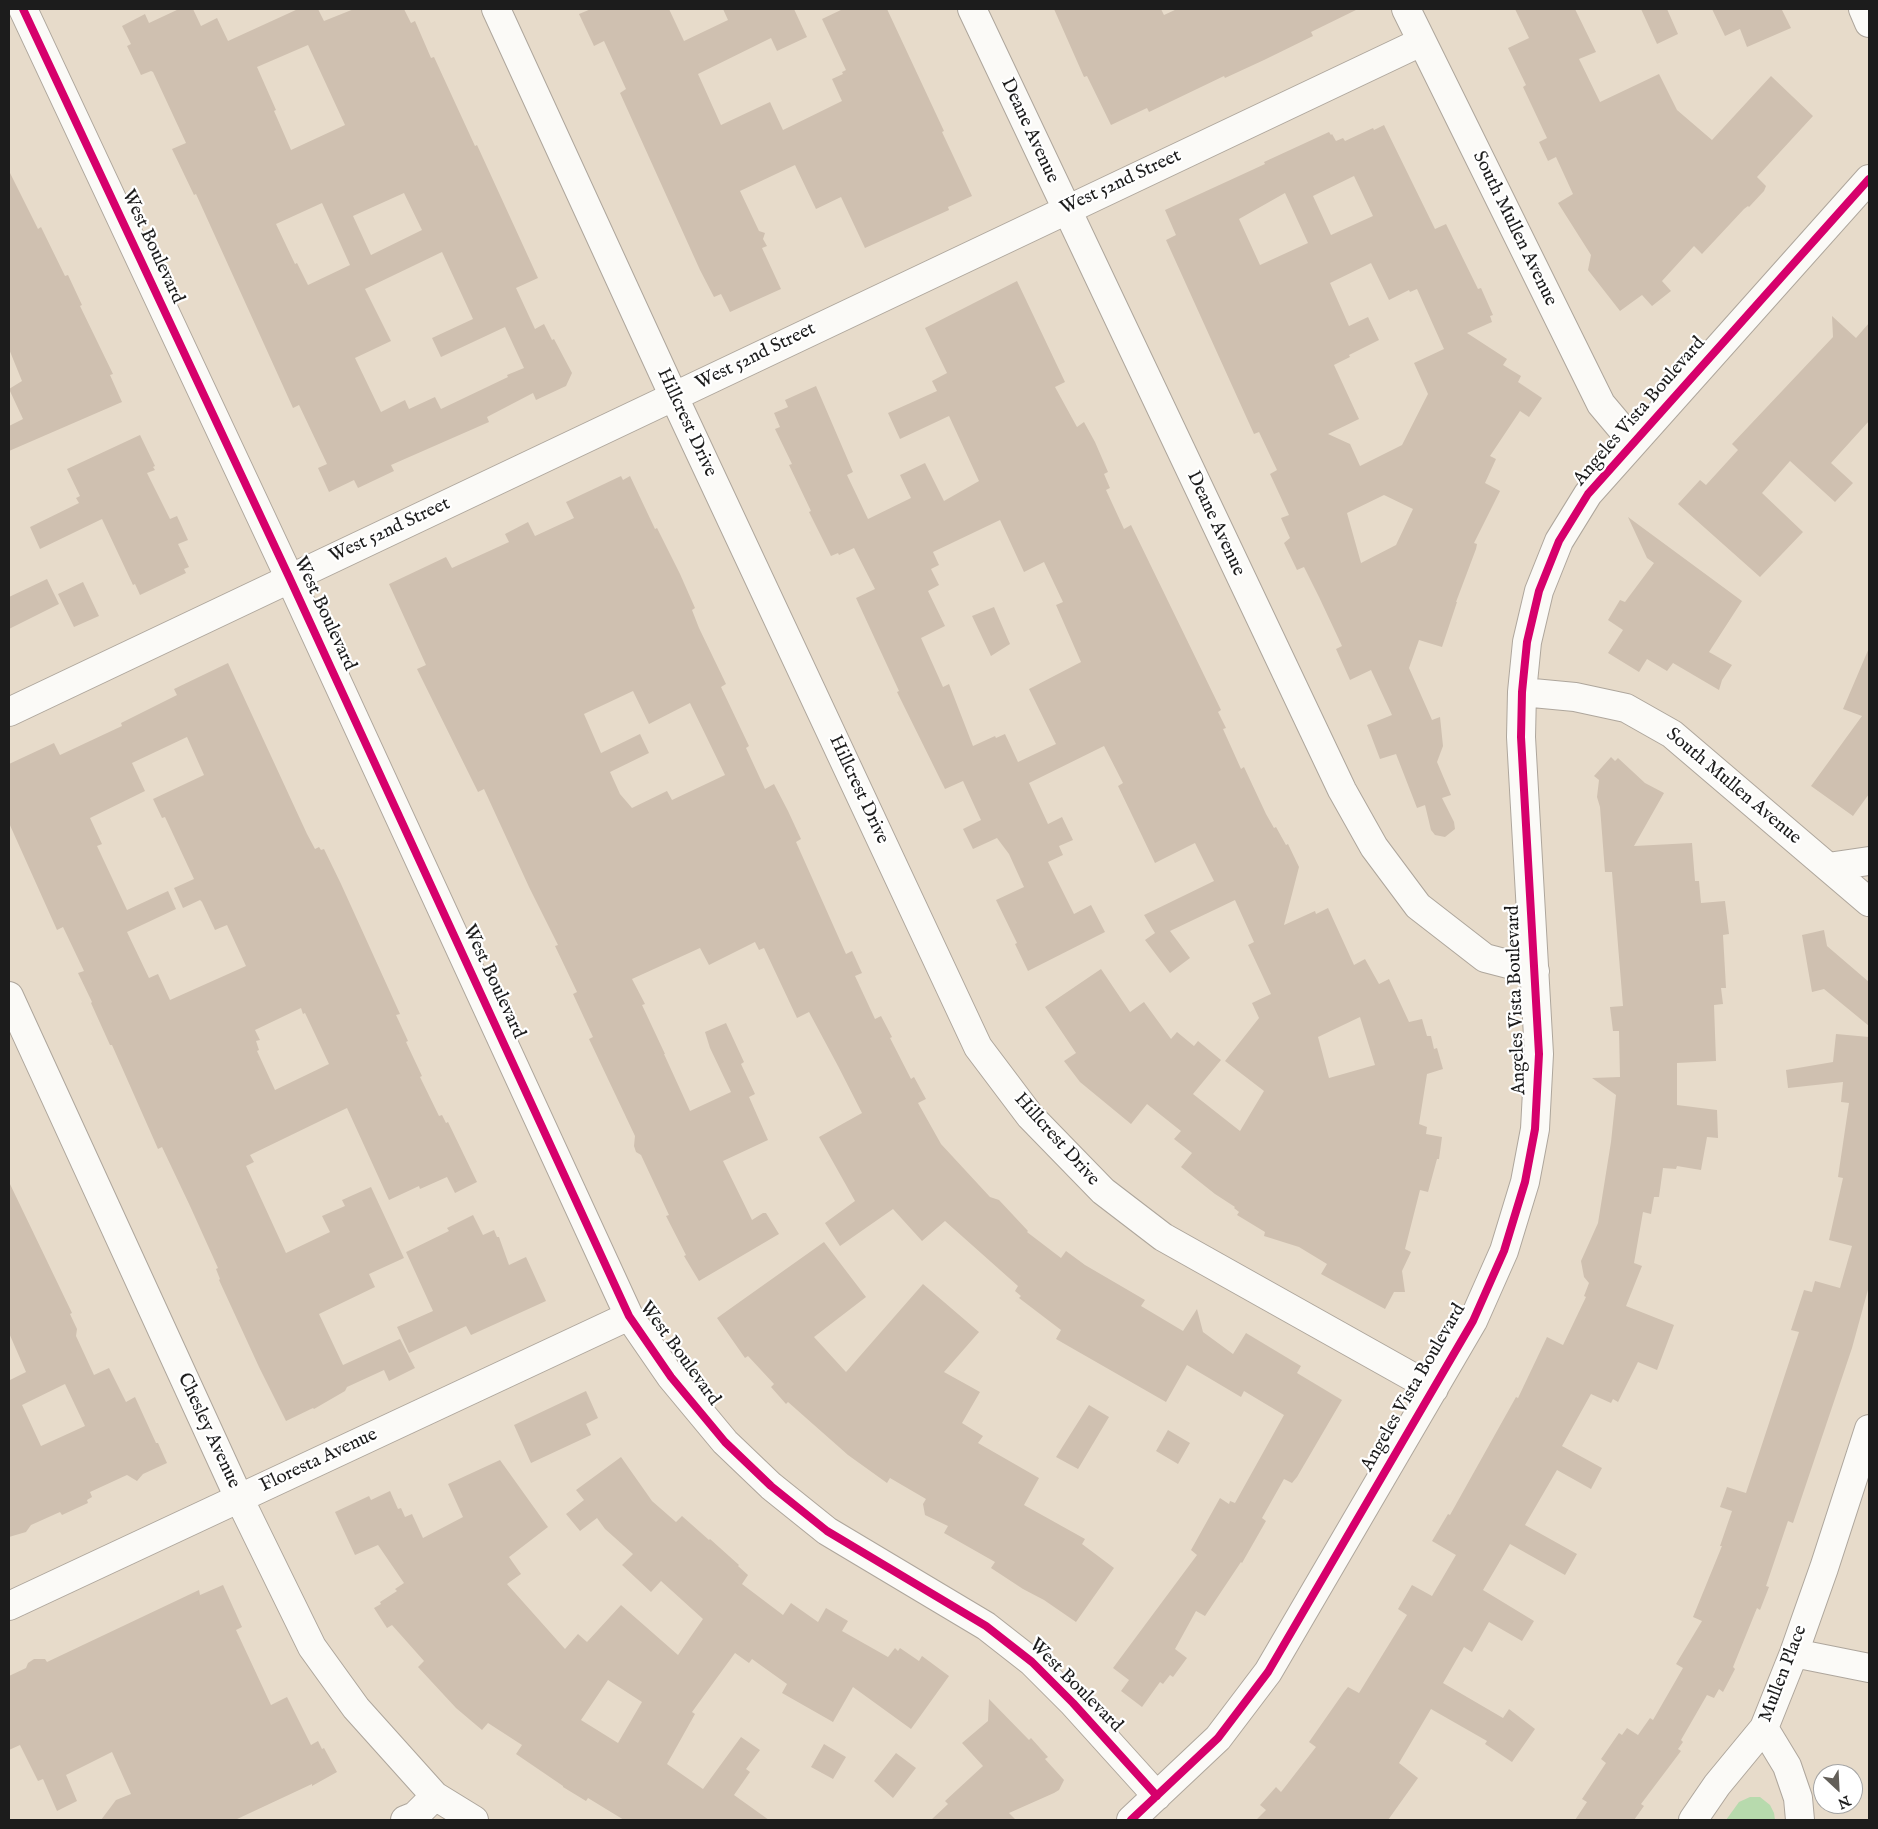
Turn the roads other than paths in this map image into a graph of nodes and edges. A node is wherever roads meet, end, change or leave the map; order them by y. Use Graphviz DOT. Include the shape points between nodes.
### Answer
graph roads {
  1 [pos="23,9"];
  2 [pos="496,9"];
  3 [pos="972,9"];
  4 [pos="1406,9"];
  5 [pos="1863,9"];
  6 [pos="1869,23"];
  7 [pos="1421,42"];
  8 [pos="1869,179"];
  9 [pos="1066,209"];
  10 [pos="674,397"];
  11 [pos="1633,442"];
  12 [pos="290,579"];
  13 [pos="1522,692"];
  14 [pos="9,712"];
  15 [pos="1869,861"];
  16 [pos="1828,867"];
  17 [pos="1869,902"];
  18 [pos="1535,971"];
  19 [pos="9,996"];
  20 [pos="629,1316"];
  21 [pos="1434,1389"];
  22 [pos="1869,1429"];
  23 [pos="239,1498"];
  24 [pos="9,1606"];
  25 [pos="1794,1653"];
  26 [pos="1869,1668"];
  27 [pos="1764,1728"];
  28 [pos="435,1796"];
  29 [pos="1157,1796"];
  30 [pos="405,1820"];
  31 [pos="474,1820"];
  32 [pos="1131,1820"];
  33 [pos="1693,1820"];
  34 [pos="1800,1820"];
  1 -- 12 [label="street, West Boulevard"];
  2 -- 10 [label="street, Hillcrest Drive"];
  3 -- 9 [label="street, Deane Avenue"];
  4 -- 7 [label="street, South Mullen Avenue"];
  5 -- 6 [label="street"];
  7 -- 9 [label="street, West 52nd Street"];
  7 -- 11 [label="street, South Mullen Avenue" via="1601,404"];
  8 -- 11 [label="street, Angeles Vista Boulevard"];
  9 -- 10 [label="street, West 52nd Street"];
  9 -- 18 [label="street, Deane Avenue" via="1342,790 1374,846 1418,906 1485,958"];
  10 -- 12 [label="street, West 52nd Street"];
  10 -- 21 [label="street, Hillcrest Drive" via="978,1047 1030,1116 1103,1191 1163,1237"];
  11 -- 13 [label="street, Angeles Vista Boulevard" via="1588,494 1559,541 1539,591 1527,642"];
  12 -- 14 [label="street, West 52nd Street"];
  12 -- 20 [label="street, West Boulevard"];
  13 -- 16 [label="street, South Mullen Avenue" via="1576,697 1626,708 1672,734"];
  13 -- 18 [label="street, Angeles Vista Boulevard" via="1521,737"];
  15 -- 16 [label="street"];
  16 -- 17 [label="street, South Mullen Avenue"];
  18 -- 21 [label="street, Angeles Vista Boulevard" via="1539,1054 1535,1129 1525,1182 1493,1278 1473,1321"];
  19 -- 23 [label="street, Chesley Avenue"];
  20 -- 23 [label="street, Floresta Avenue"];
  20 -- 29 [label="street, West Boulevard" via="671,1377 725,1442 771,1486 827,1531 986,1626 1032,1662"];
  21 -- 29 [label="street, Angeles Vista Boulevard" via="1268,1672 1218,1738"];
  22 -- 25 [label="street, Mullen Place"];
  23 -- 24 [label="street, Floresta Avenue"];
  23 -- 28 [label="street, Chesley Avenue" via="312,1648 356,1708"];
  25 -- 26 [label="street"];
  25 -- 27 [label="street, Mullen Place"];
  27 -- 33 [label="street, Mullen Place"];
  27 -- 34 [label="street" via="1787,1766 1798,1798"];
  28 -- 30 [label="street" via="415,1816"];
  28 -- 31 [label="street, Chesley Avenue"];
  29 -- 32 [label="street, Angeles Vista Boulevard"];
}
